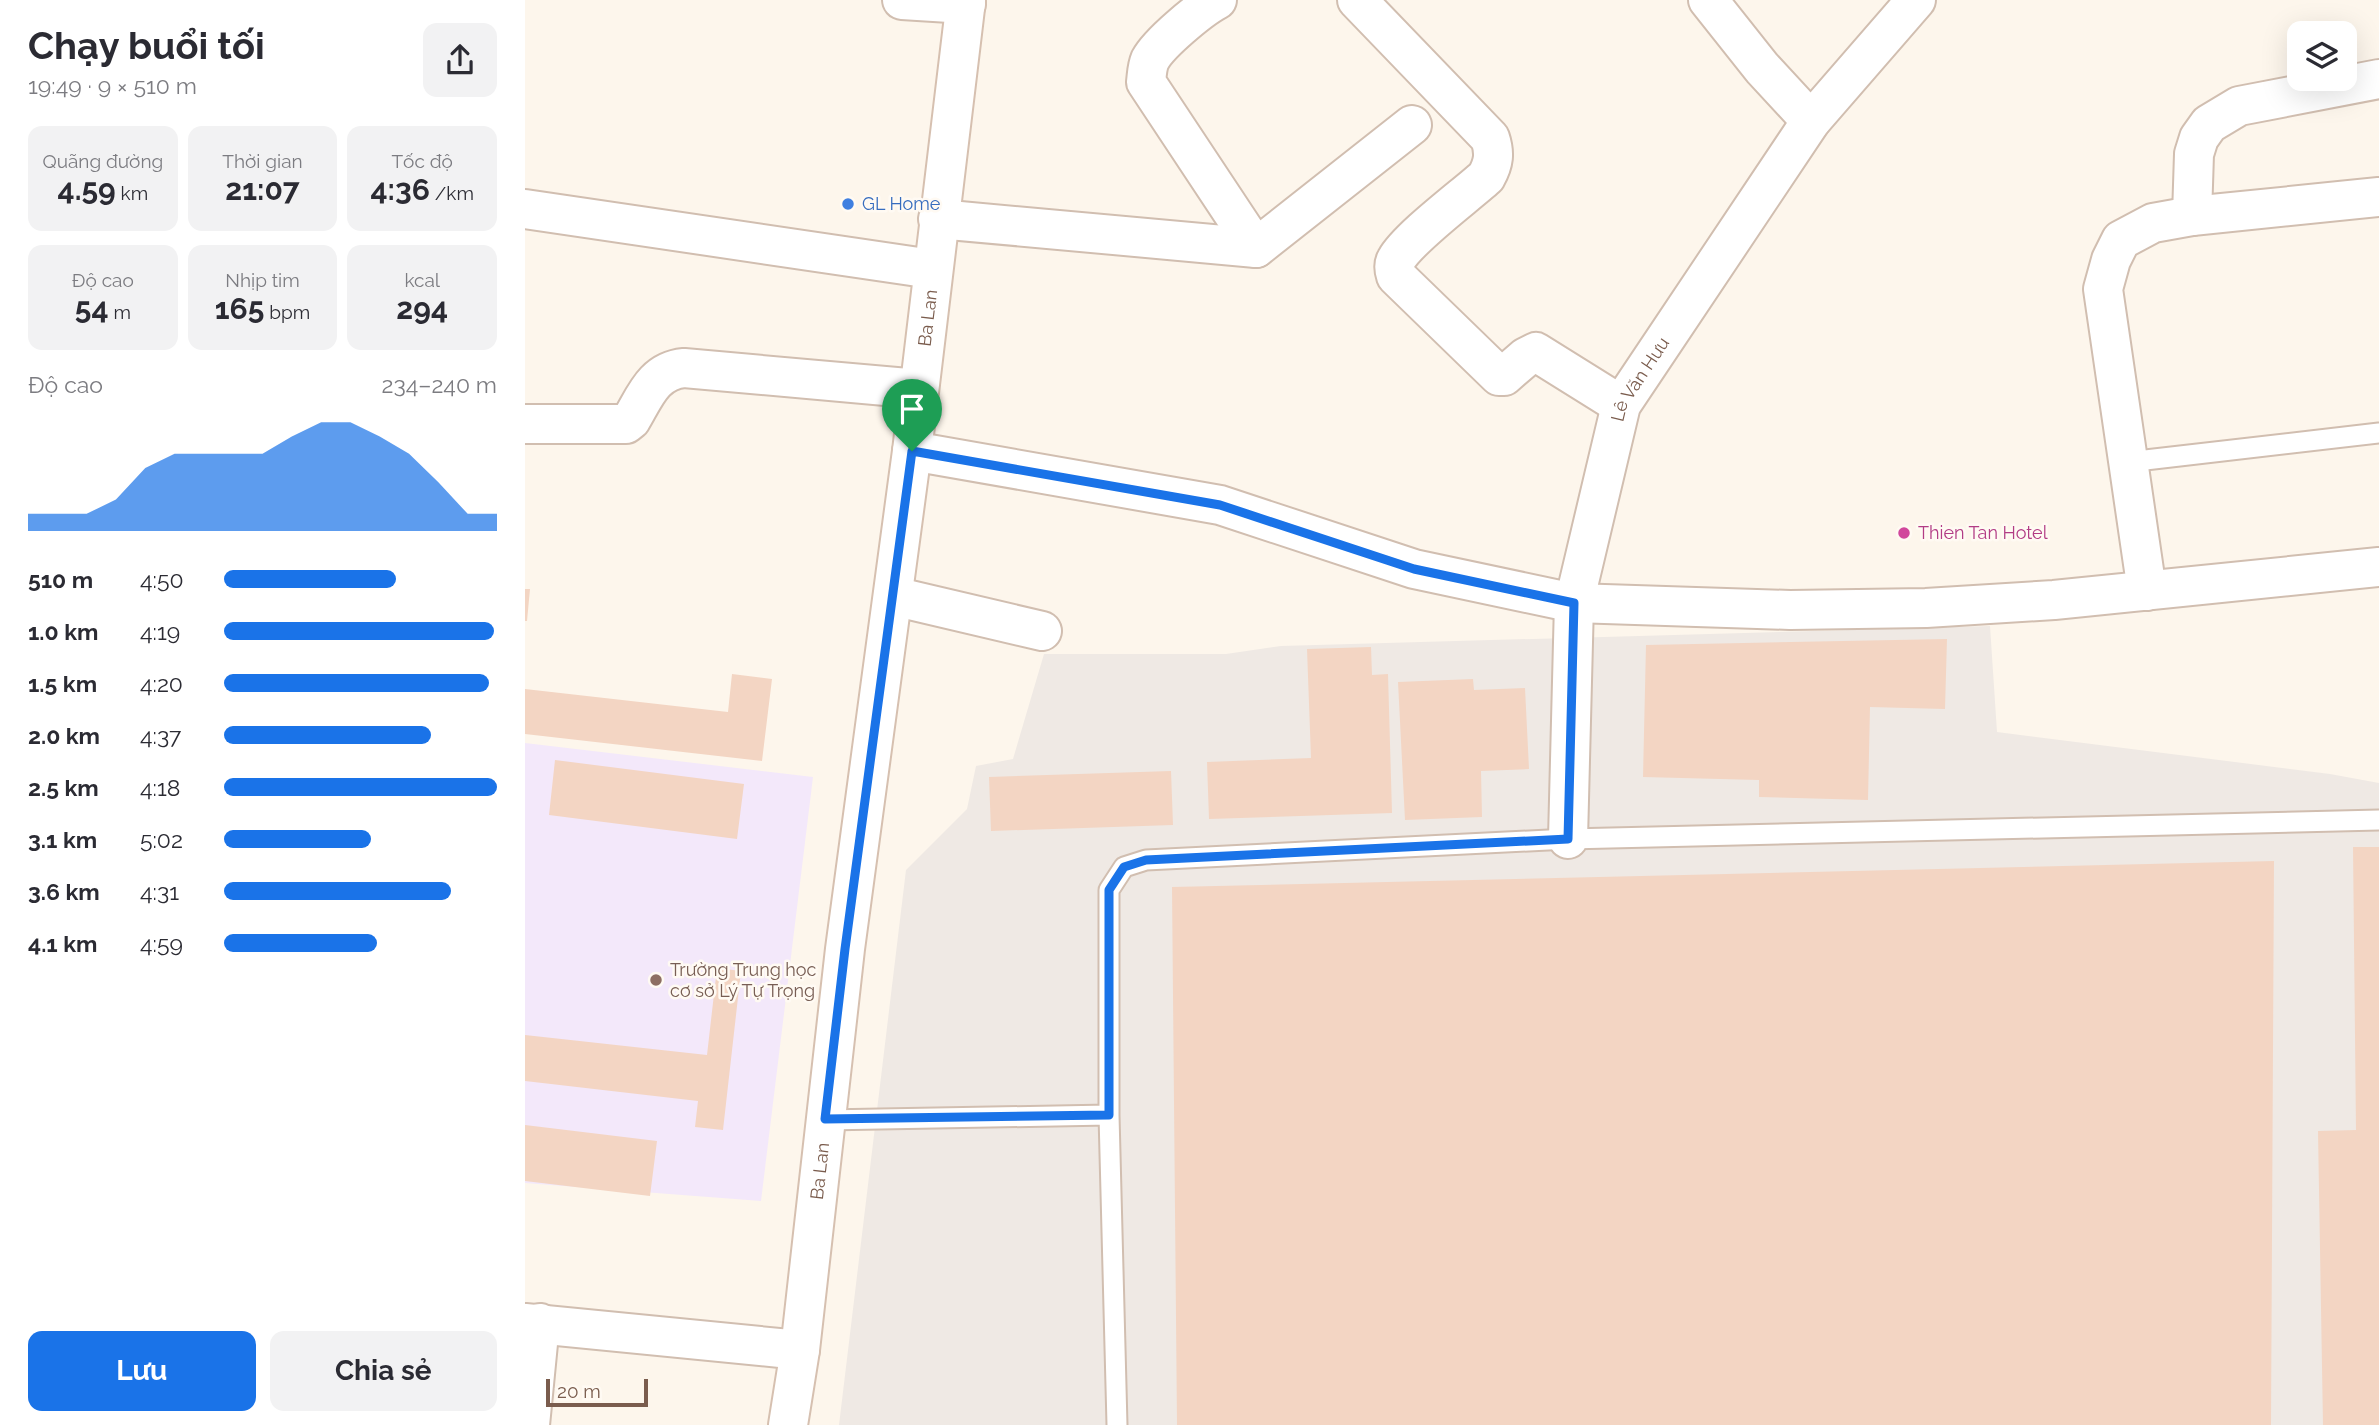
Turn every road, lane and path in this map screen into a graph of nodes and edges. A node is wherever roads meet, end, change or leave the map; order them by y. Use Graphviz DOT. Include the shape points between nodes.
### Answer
graph roads {
  1 [pos="902,0"];
  2 [pos="1217,0"];
  3 [pos="1357,0"];
  4 [pos="1708,0"];
  5 [pos="966,2"];
  6 [pos="1907,3"];
  7 [pos="2379,79"];
  8 [pos="1811,121"];
  9 [pos="1412,125"];
  10 [pos="2379,197"];
  11 [pos="525,209"];
  12 [pos="2192,216"];
  13 [pos="938,219"];
  14 [pos="1256,248"];
  15 [pos="932,269"];
  16 [pos="919,389"];
  17 [pos="1621,405"];
  18 [pos="525,424"];
  19 [pos="2379,433"];
  20 [pos="912,451"];
  21 [pos="2128,462"];
  22 [pos="2379,567"];
  23 [pos="2147,591"];
  24 [pos="893,596"];
  25 [pos="1574,603"];
  26 [pos="1042,631"];
  27 [pos="2379,820"];
  28 [pos="1568,839"];
  29 [pos="1109,1115"];
  30 [pos="825,1119"];
  31 [pos="533,1323"];
  32 [pos="800,1350"];
  33 [pos="530,1425"];
  34 [pos="788,1425"];
  35 [pos="1117,1425"];
  1 -- 5 [label="street"];
  2 -- 14 [label="street" via="1154,55 1146,82"];
  3 -- 17 [label="street" via="1490,138 1494,149 1493,166 1486,177 1398,257 1396,276 1499,376 1536,352"];
  4 -- 8 [label="street"];
  5 -- 13 [label="street, Ba Lan"];
  6 -- 8 [label="street, Lê Văn Hưu"];
  7 -- 12 [label="street" via="2239,106 2209,124 2194,154"];
  8 -- 17 [label="street, Lê Văn Hưu"];
  9 -- 14 [label="street"];
  10 -- 12 [label="street"];
  11 -- 15 [label="street"];
  12 -- 21 [label="street" via="2153,223 2121,240 2103,289"];
  13 -- 14 [label="street"];
  13 -- 15 [label="street, Ba Lan"];
  15 -- 16 [label="street, Ba Lan"];
  16 -- 18 [label="street" via="684,368 655,379 626,424"];
  16 -- 20 [label="street, Ba Lan"];
  17 -- 25 [label="street, Lê Văn Hưu"];
  19 -- 21 [label="lane"];
  20 -- 24 [label="street, Ba Lan"];
  20 -- 25 [label="street" via="1220,505 1414,569"];
  21 -- 23 [label="street"];
  22 -- 23 [label="street"];
  23 -- 25 [label="street" via="1859,611"];
  24 -- 26 [label="street"];
  24 -- 30 [label="street, Ba Lan"];
  25 -- 28 [label="street, Lê Văn Hưu"];
  27 -- 28 [label="lane"];
  28 -- 29 [label="lane" via="1146,860 1124,867 1109,890"];
  29 -- 30 [label="lane"];
  29 -- 35 [label="lane"];
  30 -- 32 [label="street, Ba Lan"];
  31 -- 32 [label="street"];
  31 -- 33 [label="street"];
  32 -- 34 [label="street, Ba Lan"];
}
